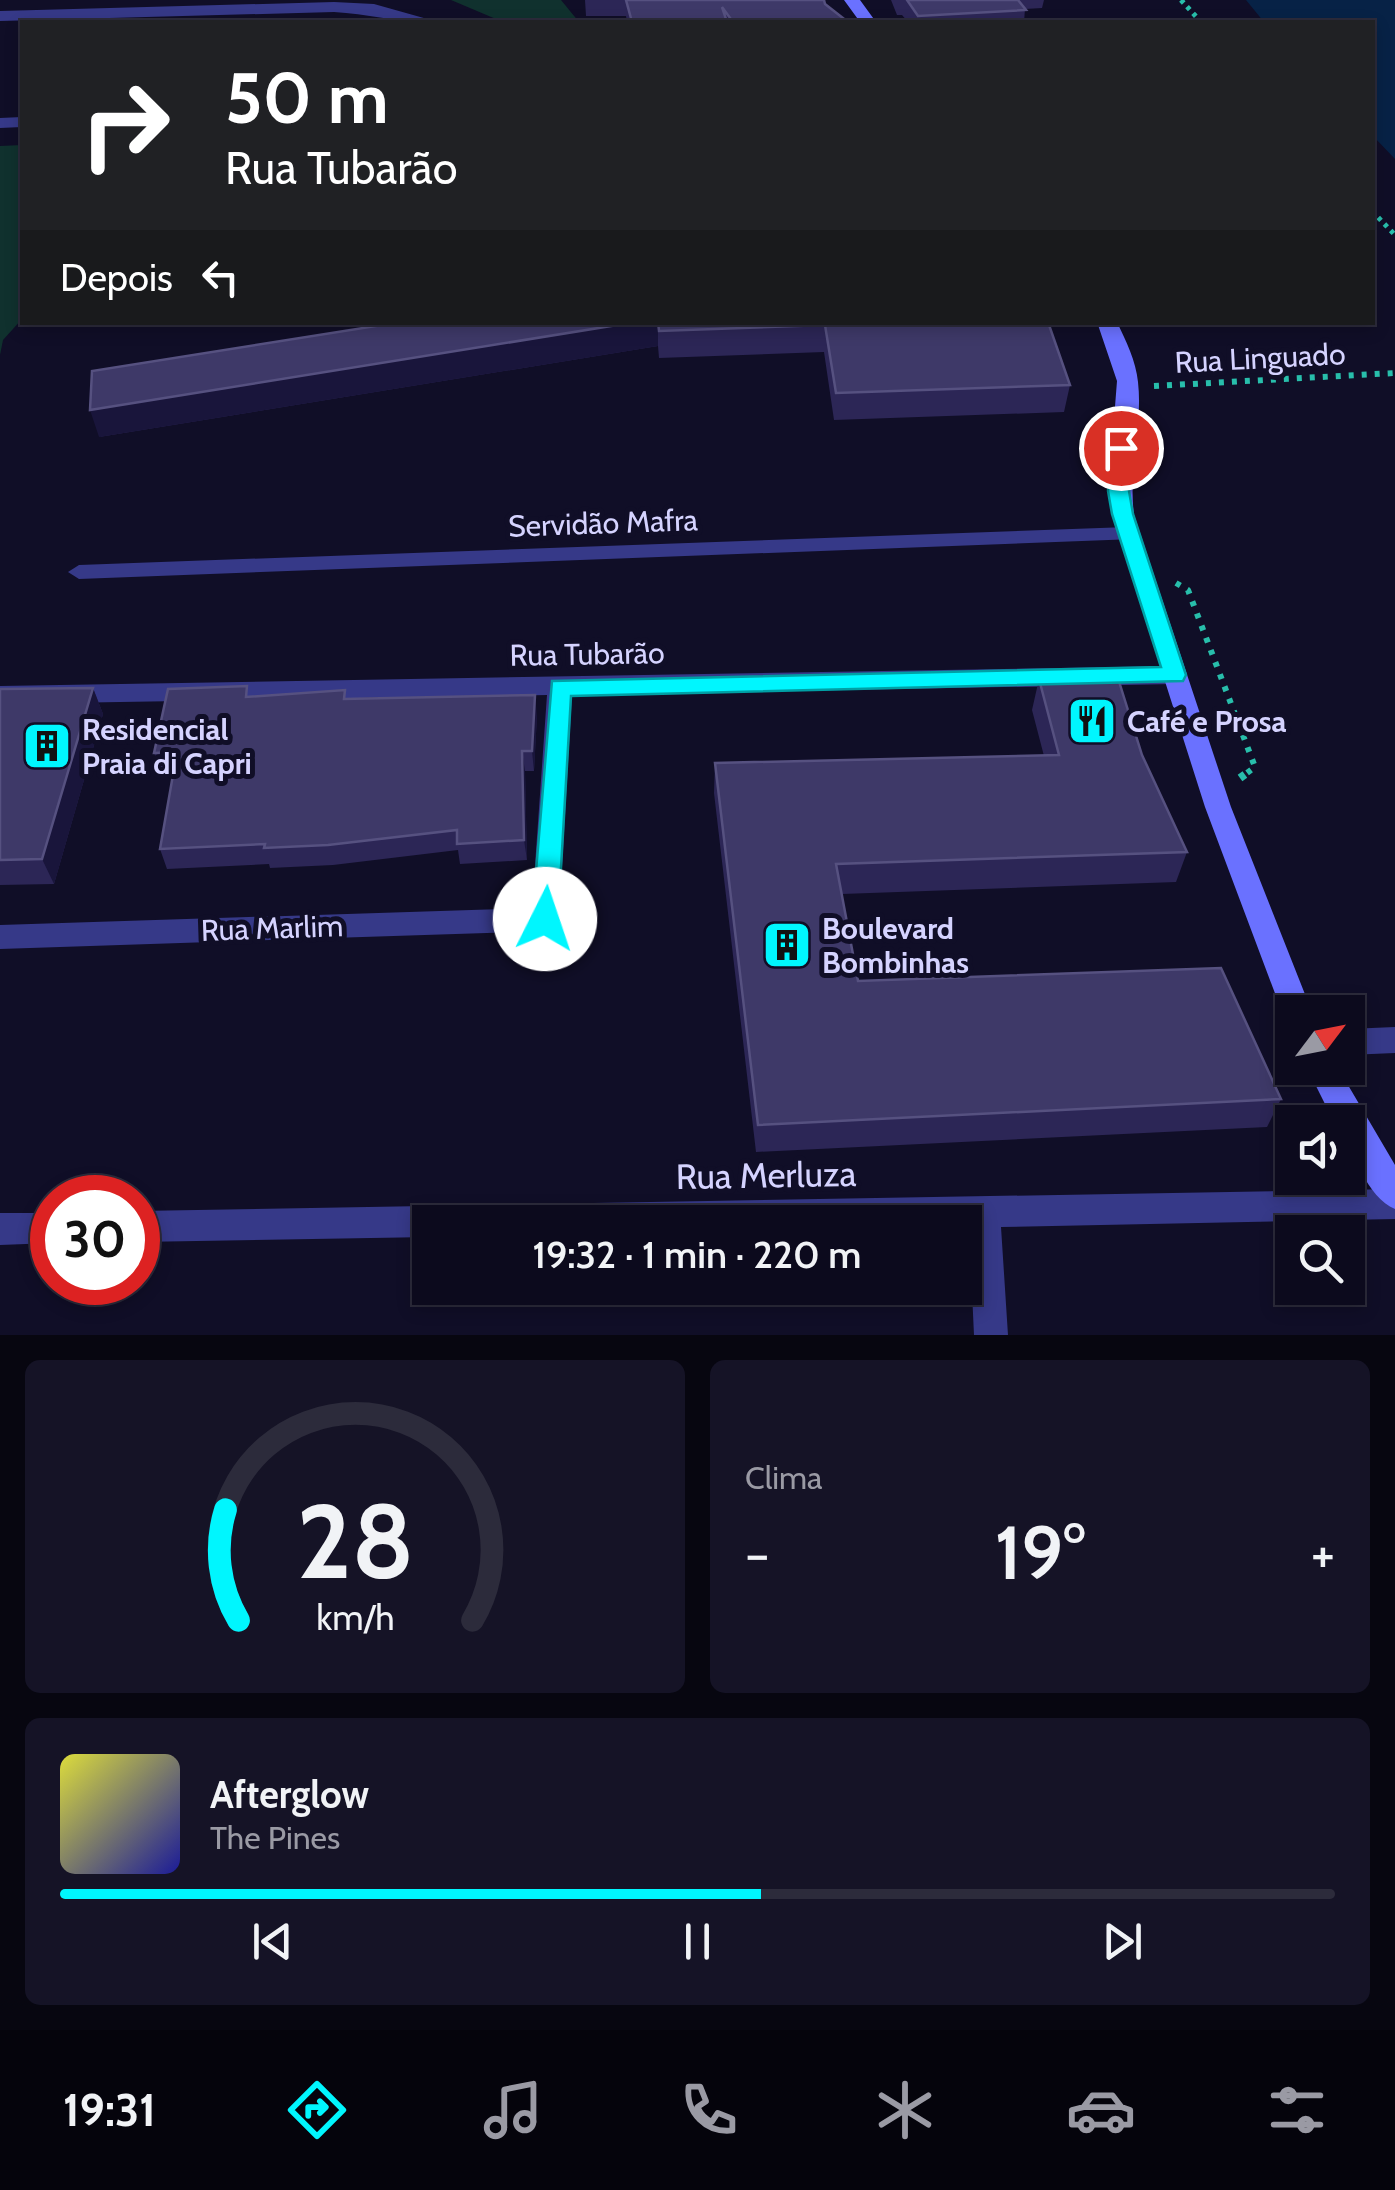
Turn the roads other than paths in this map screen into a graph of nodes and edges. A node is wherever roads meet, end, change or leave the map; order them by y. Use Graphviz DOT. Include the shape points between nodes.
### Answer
graph roads {
  1 [pos="0,20"];
  2 [pos="421,20"];
  3 [pos="1108,325"];
  4 [pos="1128,534"];
  5 [pos="79,572"];
  6 [pos="1174,675"];
  7 [pos="560,687"];
  8 [pos="0,695"];
  9 [pos="0,937"];
  10 [pos="1290,995"];
  11 [pos="1395,1040"];
  12 [pos="1365,1041"];
  13 [pos="1331,1085"];
  14 [pos="1395,1194"];
  15 [pos="1395,1204"];
  16 [pos="984,1211"];
  17 [pos="160,1227"];
  18 [pos="30,1228"];
  19 [pos="0,1229"];
  20 [pos="991,1335"];
  1 -- 2 [label="street" via="320,7"];
  3 -- 4 [label="main road" via="1140,387 1118,491"];
  4 -- 5 [label="lane, Servidão Mafra"];
  4 -- 6 [label="main road"];
  6 -- 7 [label="street, Rua Tubarão"];
  6 -- 10 [label="main road"];
  7 -- 8 [label="street, Rua Tubarão"];
  7 -- 9 [label="street, Rua Marlim" via="545,919"];
  11 -- 12 [label="street"];
  13 -- 14 [label="main road"];
  15 -- 16 [label="street, Rua Merluza"];
  16 -- 17 [label="street, Rua Merluza"];
  16 -- 20 [label="street"];
  18 -- 19 [label="street"];
}
